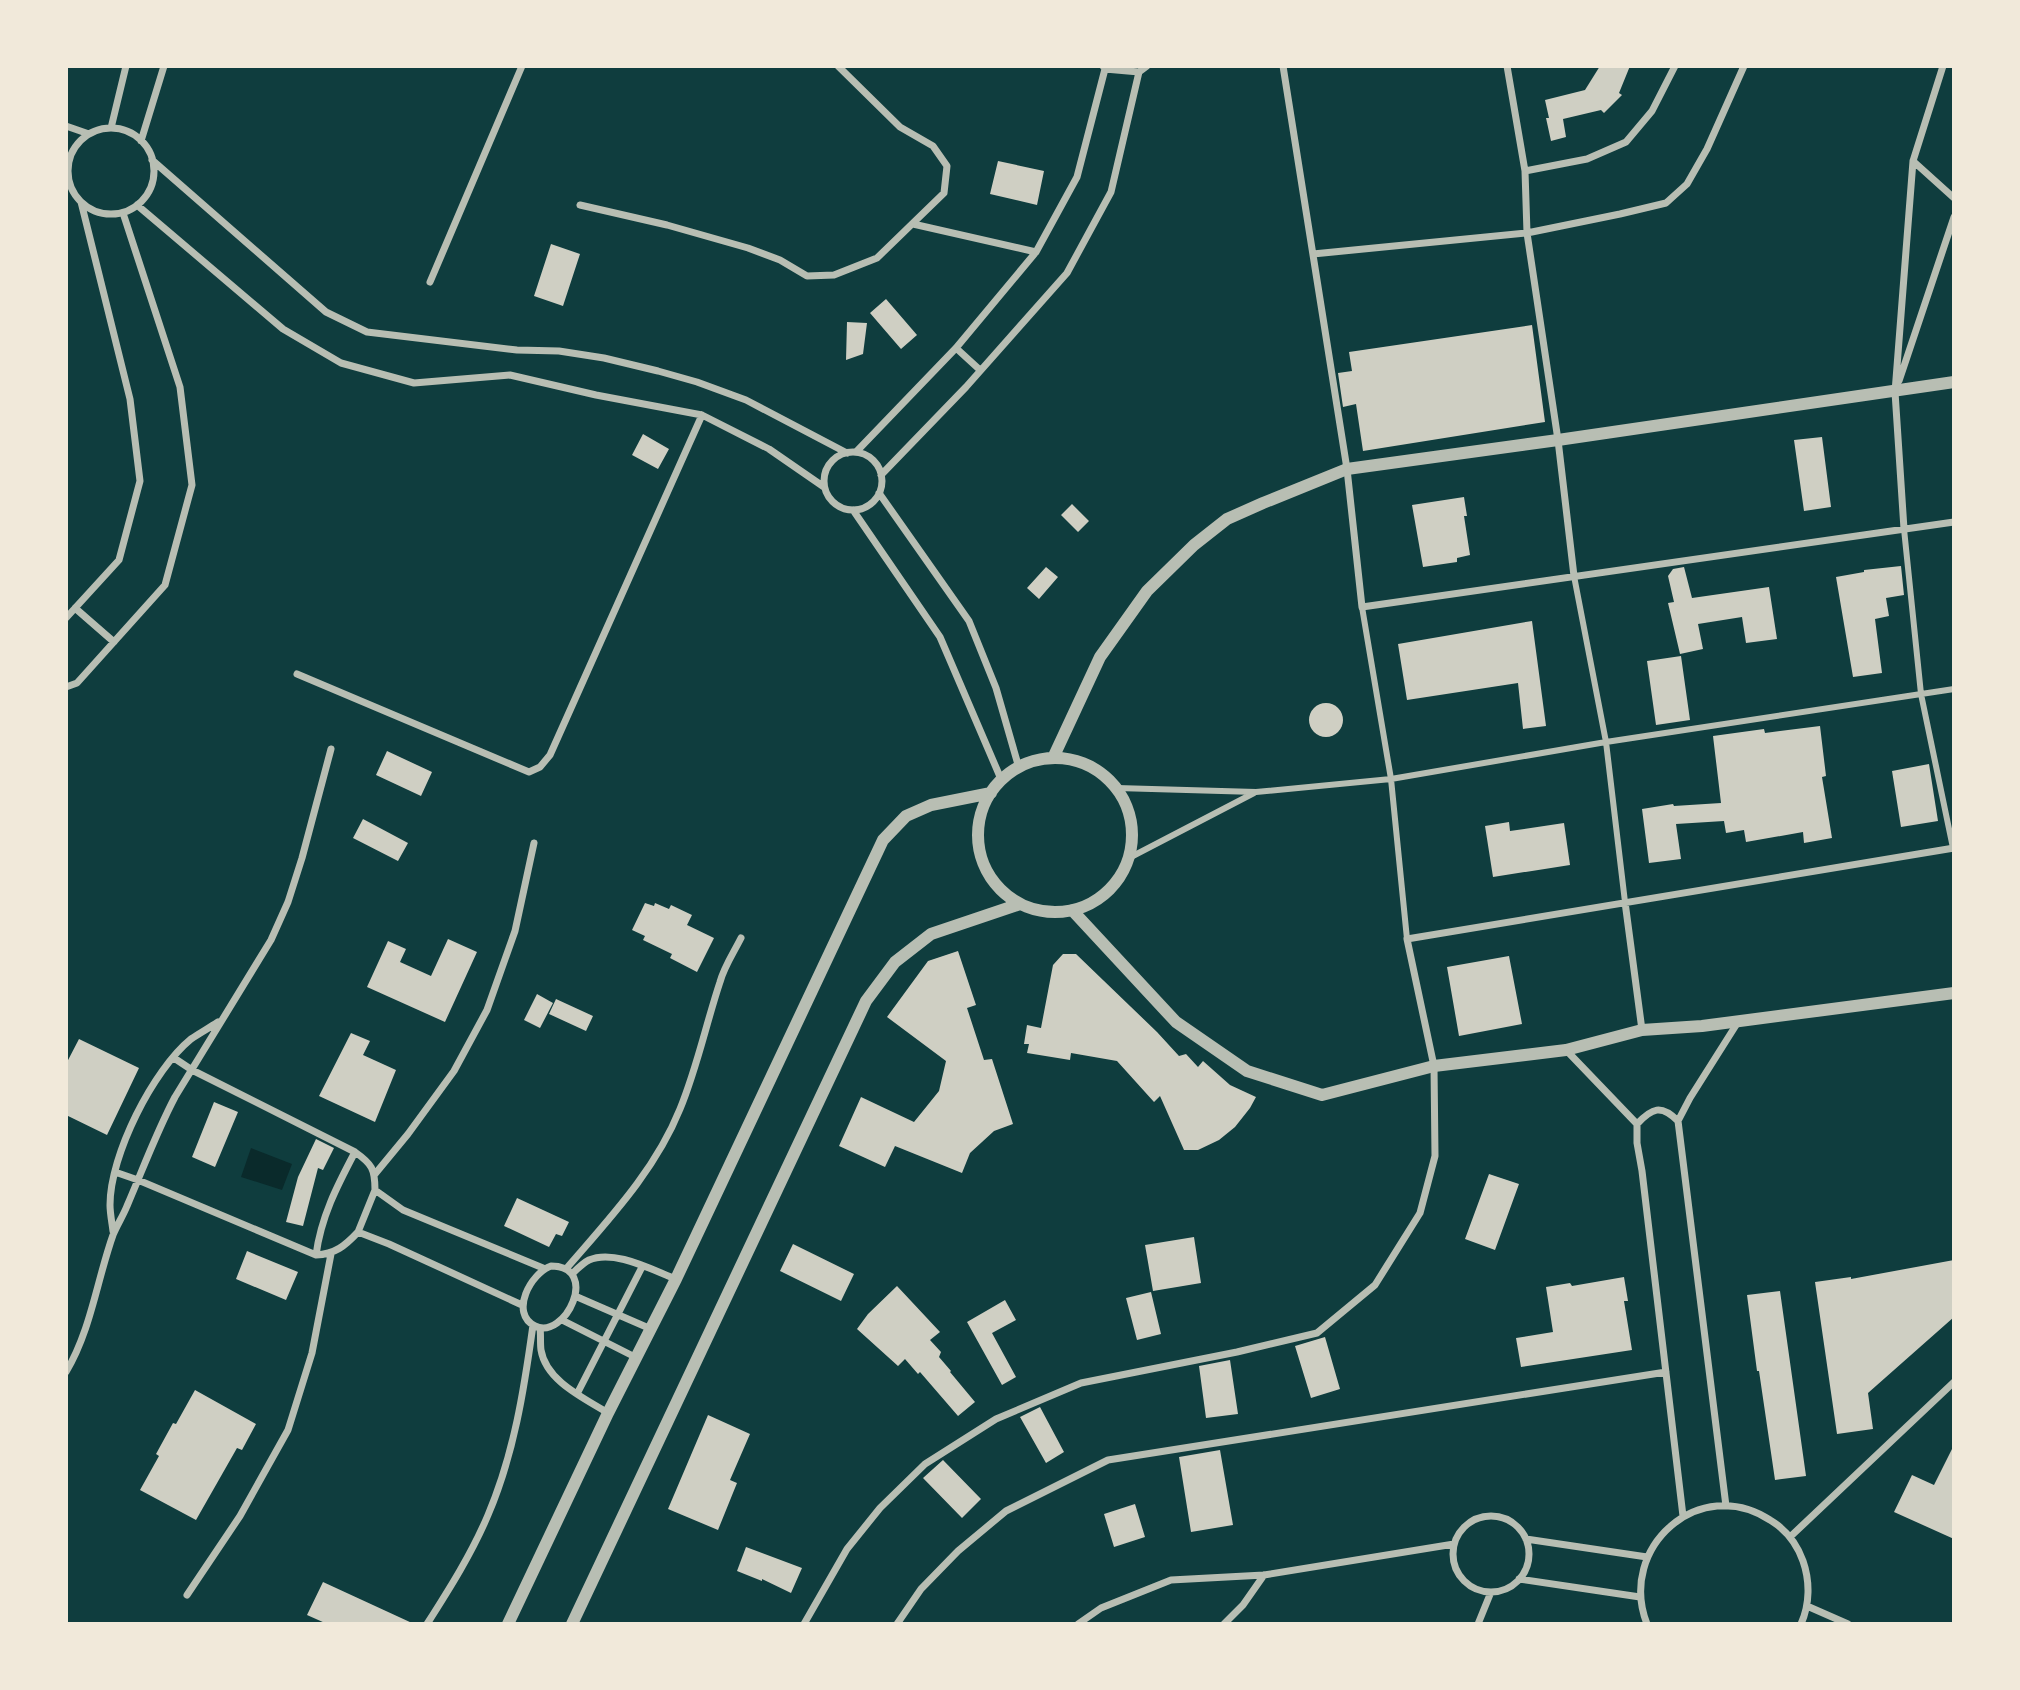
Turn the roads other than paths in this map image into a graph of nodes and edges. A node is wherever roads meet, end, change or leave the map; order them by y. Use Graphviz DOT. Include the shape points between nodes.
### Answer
graph roads {
  1 [pos="126,66"];
  2 [pos="164,66"];
  3 [pos="523,66"];
  4 [pos="838,66"];
  5 [pos="1147,66"];
  6 [pos="1283,66"];
  7 [pos="1507,66"];
  8 [pos="1675,66"];
  9 [pos="1744,66"];
  10 [pos="1943,66"];
  11 [pos="1104,68"];
  12 [pos="1139,72"];
  13 [pos="66,126"];
  14 [pos="111,128"];
  15 [pos="89,134"];
  16 [pos="141,141"];
  17 [pos="152,160"];
  18 [pos="1913,161"];
  19 [pos="1525,171"];
  20 [pos="67,172"];
  21 [pos="1954,198"];
  22 [pos="81,202"];
  23 [pos="137,205"];
  24 [pos="580,205"];
  25 [pos="122,213"];
  26 [pos="1954,217"];
  27 [pos="913,225"];
  28 [pos="1527,233"];
  29 [pos="1037,252"];
  30 [pos="1312,254"];
  31 [pos="430,282"];
  32 [pos="956,348"];
  33 [pos="980,370"];
  34 [pos="1954,382"];
  35 [pos="1895,391"];
  36 [pos="702,415"];
  37 [pos="1558,440"];
  38 [pos="856,452"];
  39 [pos="847,453"];
  40 [pos="1347,469"];
  41 [pos="881,475"];
  42 [pos="824,487"];
  43 [pos="879,493"];
  44 [pos="853,510"];
  45 [pos="1954,522"];
  46 [pos="1904,529"];
  47 [pos="1574,576"];
  48 [pos="1362,607"];
  49 [pos="75,608"];
  50 [pos="66,618"];
  51 [pos="114,642"];
  52 [pos="297,674"];
  53 [pos="66,687"];
  54 [pos="1954,689"];
  55 [pos="1922,694"];
  56 [pos="1606,742"];
  57 [pos="331,749"];
  58 [pos="1053,758"];
  59 [pos="1019,768"];
  60 [pos="1001,779"];
  61 [pos="1391,779"];
  62 [pos="1117,788"];
  63 [pos="1256,792"];
  64 [pos="991,793"];
  65 [pos="534,843"];
  66 [pos="1953,848"];
  67 [pos="1129,858"];
  68 [pos="1625,902"];
  69 [pos="1020,904"];
  70 [pos="1072,910"];
  71 [pos="741,938"];
  72 [pos="1407,939"];
  73 [pos="1954,993"];
  74 [pos="222,1020"];
  75 [pos="1738,1021"];
  76 [pos="1642,1030"];
  77 [pos="1566,1051"];
  78 [pos="174,1058"];
  79 [pos="1434,1066"];
  80 [pos="192,1070"];
  81 [pos="1678,1121"];
  82 [pos="1637,1124"];
  83 [pos="355,1152"];
  84 [pos="115,1172"];
  85 [pos="375,1174"];
  86 [pos="138,1180"];
  87 [pos="375,1190"];
  88 [pos="358,1232"];
  89 [pos="114,1233"];
  90 [pos="331,1254"];
  91 [pos="316,1255"];
  92 [pos="642,1267"];
  93 [pos="543,1268"];
  94 [pos="569,1271"];
  95 [pos="676,1279"];
  96 [pos="575,1296"];
  97 [pos="522,1306"];
  98 [pos="618,1314"];
  99 [pos="562,1320"];
  100 [pos="537,1326"];
  101 [pos="650,1329"];
  102 [pos="603,1342"];
  103 [pos="637,1358"];
  104 [pos="66,1372"];
  105 [pos="1666,1372"];
  106 [pos="1954,1382"];
  107 [pos="577,1394"];
  108 [pos="608,1413"];
  109 [pos="1727,1506"];
  110 [pos="1684,1516"];
  111 [pos="1790,1537"];
  112 [pos="1526,1539"];
  113 [pos="1454,1544"];
  114 [pos="1647,1557"];
  115 [pos="1264,1575"];
  116 [pos="1519,1579"];
  117 [pos="1491,1592"];
  118 [pos="187,1595"];
  119 [pos="1640,1597"];
  120 [pos="1807,1606"];
  121 [pos="427,1623"];
  122 [pos="508,1623"];
  123 [pos="572,1623"];
  124 [pos="804,1623"];
  125 [pos="897,1623"];
  126 [pos="1078,1623"];
  127 [pos="1224,1623"];
  128 [pos="1478,1623"];
  129 [pos="1647,1623"];
  130 [pos="1801,1623"];
  131 [pos="1848,1623"];
  1 -- 14 [label="street"];
  2 -- 16 [label="street"];
  3 -- 31 [label="street"];
  4 -- 27 [label="street" via="900,127 933,146 947,166 944,193"];
  5 -- 12 [label="street"];
  6 -- 30 [label="street"];
  7 -- 19 [label="street"];
  8 -- 19 [label="street" via="1652,111 1626,142 1587,159"];
  9 -- 28 [label="street" via="1687,184 1666,202"];
  10 -- 18 [label="street"];
  11 -- 12 [label="street"];
  11 -- 29 [label="street" via="1077,177"];
  12 -- 33 [label="street" via="1111,192 1067,274"];
  13 -- 15 [label="street"];
  14 -- 15 [label="street"];
  14 -- 16 [label="street"];
  15 -- 20 [label="street" via="74,150"];
  16 -- 17 [label="street"];
  17 -- 23 [label="street" via="153,182"];
  17 -- 39 [label="street" via="326,312 367,332 559,351 657,371 746,400"];
  18 -- 21 [label="street"];
  18 -- 35 [label="street"];
  19 -- 28 [label="street"];
  20 -- 22 [label="street"];
  22 -- 25 [label="street" via="100,213"];
  22 -- 49 [label="street" via="130,399 140,481 119,560"];
  23 -- 25 [label="street"];
  23 -- 36 [label="street" via="283,329 341,363 414,383 510,375"];
  24 -- 27 [label="street" via="748,248 807,276 834,275 877,258"];
  25 -- 51 [label="street" via="180,387 192,485 165,585"];
  26 -- 35 [label="street"];
  27 -- 29 [label="street"];
  28 -- 30 [label="street"];
  28 -- 37 [label="street"];
  29 -- 32 [label="street"];
  30 -- 40 [label="street"];
  32 -- 33 [label="street"];
  32 -- 38 [label="street"];
  33 -- 41 [label="street"];
  34 -- 35 [label="street"];
  35 -- 37 [label="street"];
  35 -- 46 [label="street"];
  36 -- 42 [label="street" via="769,449"];
  36 -- 52 [label="street" via="550,755 540,767 529,772"];
  37 -- 40 [label="street"];
  37 -- 47 [label="street"];
  38 -- 39 [label="street"];
  38 -- 41 [label="street" via="872,460"];
  39 -- 42 [label="street" via="826,470"];
  40 -- 48 [label="street"];
  40 -- 58 [label="street" via="1227,519 1147,591 1100,657"];
  41 -- 43 [label="street"];
  42 -- 44 [label="street" via="834,503"];
  43 -- 44 [label="street" via="867,506"];
  43 -- 59 [label="street" via="969,621 996,688"];
  44 -- 60 [label="street" via="940,637"];
  45 -- 46 [label="street"];
  46 -- 47 [label="street"];
  46 -- 55 [label="street"];
  47 -- 48 [label="street"];
  47 -- 56 [label="street"];
  48 -- 61 [label="street"];
  49 -- 50 [label="street"];
  49 -- 51 [label="street"];
  51 -- 53 [label="street" via="77,683"];
  54 -- 55 [label="street"];
  55 -- 56 [label="street"];
  55 -- 66 [label="street"];
  56 -- 61 [label="street"];
  56 -- 68 [label="street"];
  57 -- 74 [label="street" via="288,902 271,940"];
  58 -- 59 [label="street"];
  58 -- 62 [label="street" via="1077,761 1099,771"];
  59 -- 60 [label="street"];
  60 -- 64 [label="street"];
  61 -- 63 [label="street"];
  61 -- 72 [label="street"];
  62 -- 63 [label="street"];
  62 -- 67 [label="street" via="1128,810"];
  63 -- 67 [label="street"];
  64 -- 69 [label="street" via="981,815 978,839 984,865 998,888"];
  64 -- 95 [label="street" via="931,805 906,816 883,840"];
  65 -- 85 [label="street" via="515,931 487,1010 454,1071"];
  66 -- 68 [label="street"];
  67 -- 70 [label="street" via="1116,882 1096,900"];
  68 -- 72 [label="street"];
  68 -- 76 [label="street"];
  69 -- 70 [label="street" via="1045,912"];
  69 -- 123 [label="street" via="931,934 895,962 866,1001"];
  70 -- 79 [label="street" via="1176,1022 1247,1071 1322,1096"];
  71 -- 94 [label="street" via="720,979 704,1040 661,1149"];
  72 -- 79 [label="street"];
  73 -- 75 [label="street"];
  74 -- 78 [label="street" via="190,1040"];
  74 -- 80 [label="street"];
  75 -- 76 [label="street"];
  75 -- 81 [label="street"];
  76 -- 77 [label="street"];
  77 -- 79 [label="street"];
  77 -- 82 [label="street"];
  78 -- 80 [label="street"];
  78 -- 84 [label="street" via="139,1109"];
  79 -- 124 [label="street" via="1435,1156 1420,1213 1375,1285 1317,1333 1081,1383 996,1419 925,1464 880,1508 847,1549"];
  80 -- 83 [label="street"];
  80 -- 86 [label="street" via="162,1122"];
  81 -- 82 [label="street" via="1669,1112 1655,1110"];
  81 -- 109 [label="street"];
  82 -- 105 [label="street"];
  83 -- 85 [label="street" via="369,1162"];
  83 -- 91 [label="street" via="327,1207"];
  84 -- 86 [label="street"];
  84 -- 89 [label="street" via="110,1204"];
  85 -- 87 [label="street"];
  86 -- 89 [label="street"];
  86 -- 91 [label="street"];
  87 -- 88 [label="street"];
  87 -- 93 [label="street" via="402,1210"];
  88 -- 90 [label="street"];
  88 -- 97 [label="street"];
  89 -- 104 [label="street" via="75,1358"];
  90 -- 91 [label="street"];
  90 -- 118 [label="street" via="312,1353 288,1430 240,1516"];
  92 -- 94 [label="street" via="602,1256"];
  92 -- 95 [label="street"];
  92 -- 98 [label="street"];
  93 -- 94 [label="street" via="559,1266"];
  93 -- 97 [label="street"];
  94 -- 96 [label="street" via="577,1288"];
  95 -- 101 [label="street"];
  96 -- 98 [label="street"];
  96 -- 99 [label="street"];
  97 -- 100 [label="street"];
  98 -- 101 [label="street"];
  98 -- 102 [label="street"];
  99 -- 100 [label="street"];
  99 -- 102 [label="street"];
  100 -- 107 [label="street" via="545,1363"];
  100 -- 121 [label="street" via="509,1455 488,1514 465,1564"];
  101 -- 103 [label="street"];
  102 -- 103 [label="street"];
  102 -- 107 [label="street"];
  103 -- 108 [label="street"];
  105 -- 110 [label="street"];
  105 -- 125 [label="street" via="1108,1461 1006,1511 921,1589"];
  106 -- 111 [label="street"];
  107 -- 108 [label="street"];
  108 -- 122 [label="street"];
  109 -- 110 [label="street"];
  109 -- 111 [label="street" via="1762,1514"];
  110 -- 114 [label="street" via="1662,1534"];
  111 -- 120 [label="street" via="1806,1570"];
  112 -- 113 [label="street" via="1513,1522 1493,1515 1464,1526"];
  112 -- 114 [label="street"];
  112 -- 116 [label="street" via="1529,1556"];
  113 -- 115 [label="street"];
  113 -- 117 [label="street" via="1454,1564 1464,1581"];
  114 -- 119 [label="street"];
  115 -- 126 [label="street" via="1171,1580 1101,1608"];
  115 -- 127 [label="street"];
  116 -- 117 [label="street"];
  116 -- 119 [label="street"];
  117 -- 128 [label="street"];
  119 -- 129 [label="street"];
  120 -- 130 [label="street"];
  120 -- 131 [label="street"];
}
